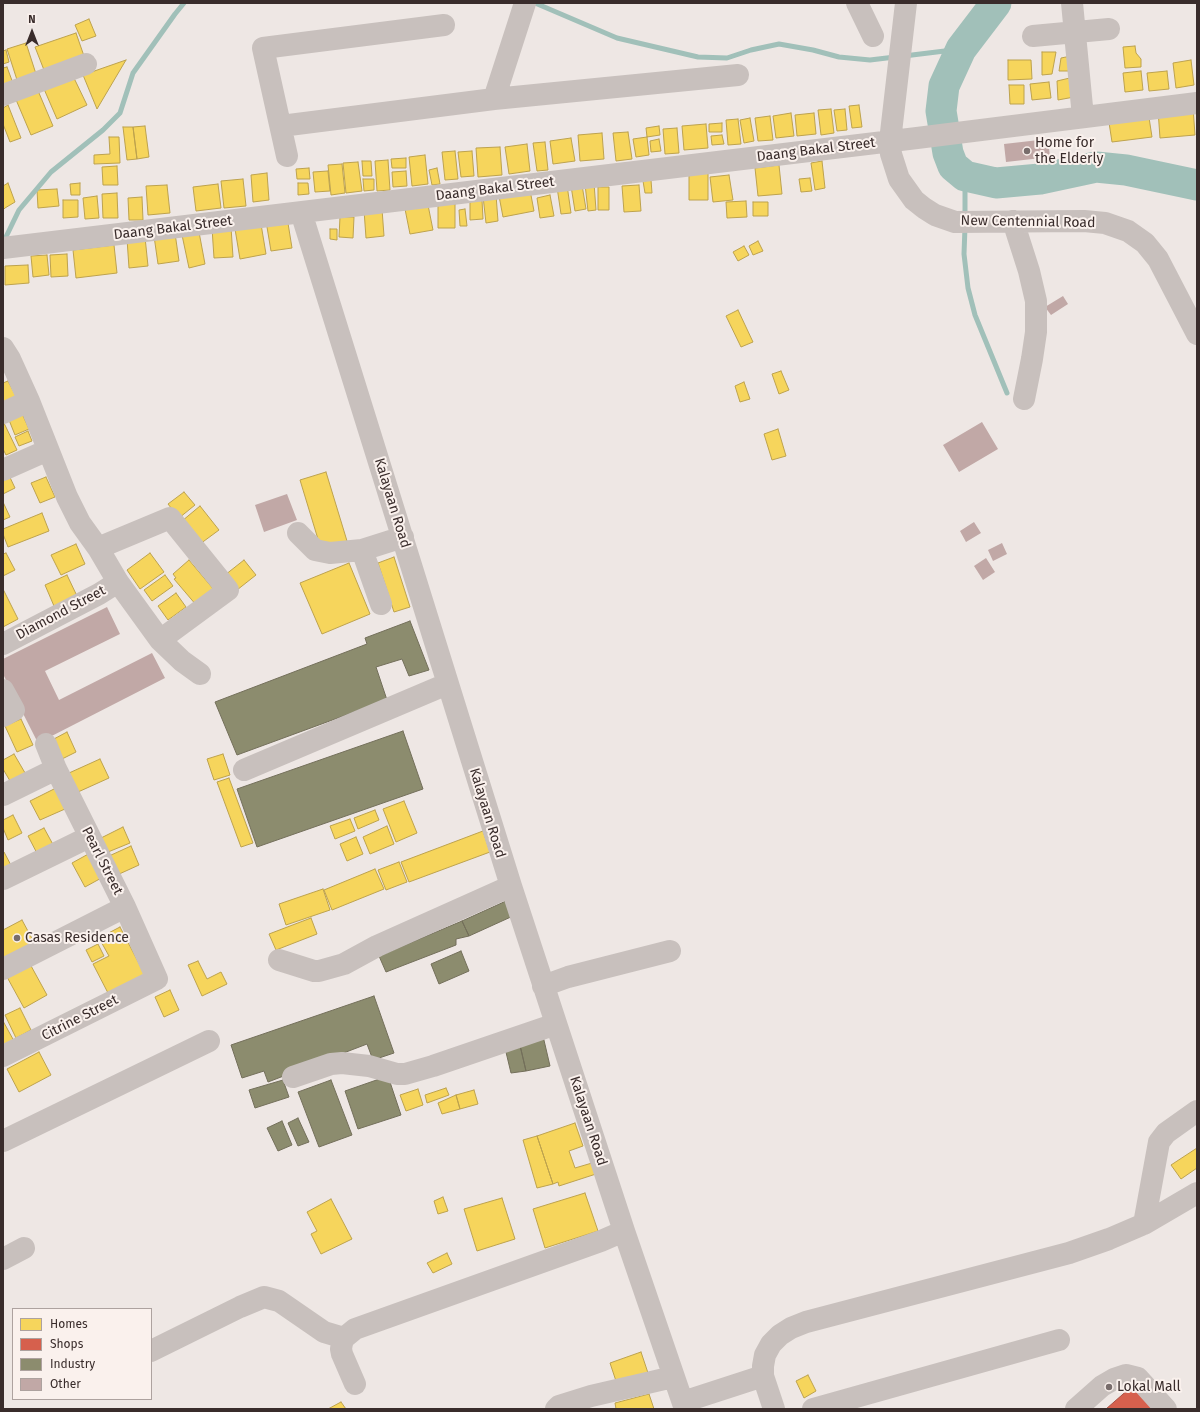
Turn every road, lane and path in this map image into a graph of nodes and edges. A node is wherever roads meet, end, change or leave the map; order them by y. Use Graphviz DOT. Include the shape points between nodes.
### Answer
graph roads {
  1 [pos="526,3"];
  2 [pos="857,3"];
  3 [pos="906,3"];
  4 [pos="1072,3"];
  5 [pos="444,25"];
  6 [pos="1109,29"];
  7 [pos="1075,32"];
  8 [pos="873,36"];
  9 [pos="1033,36"];
  10 [pos="86,64"];
  11 [pos="738,76"];
  12 [pos="3,95"];
  13 [pos="494,99"];
  14 [pos="1197,102"];
  15 [pos="1083,117"];
  16 [pos="281,126"];
  17 [pos="890,141"];
  18 [pos="287,156"];
  19 [pos="301,212"];
  20 [pos="1013,222"];
  21 [pos="3,248"];
  22 [pos="1197,334"];
  23 [pos="5,356"];
  24 [pos="1024,399"];
  25 [pos="29,401"];
  26 [pos="3,413"];
  27 [pos="48,450"];
  28 [pos="3,470"];
  29 [pos="298,533"];
  30 [pos="402,537"];
  31 [pos="98,548"];
  32 [pos="362,550"];
  33 [pos="118,582"];
  34 [pos="381,604"];
  35 [pos="160,640"];
  36 [pos="3,644"];
  37 [pos="200,674"];
  38 [pos="447,684"];
  39 [pos="3,690"];
  40 [pos="9,713"];
  41 [pos="46,744"];
  42 [pos="56,770"];
  43 [pos="244,770"];
  44 [pos="3,795"];
  45 [pos="89,837"];
  46 [pos="3,879"];
  47 [pos="510,886"];
  48 [pos="125,907"];
  49 [pos="670,952"];
  50 [pos="279,960"];
  51 [pos="3,969"];
  52 [pos="157,979"];
  53 [pos="543,986"];
  54 [pos="556,1024"];
  55 [pos="209,1041"];
  56 [pos="3,1056"];
  57 [pos="293,1077"];
  58 [pos="1197,1111"];
  59 [pos="3,1141"];
  60 [pos="1197,1193"];
  61 [pos="1144,1224"];
  62 [pos="624,1231"];
  63 [pos="24,1248"];
  64 [pos="3,1259"];
  65 [pos="344,1338"];
  66 [pos="1059,1340"];
  67 [pos="152,1350"];
  68 [pos="673,1376"];
  69 [pos="763,1376"];
  70 [pos="355,1384"];
  71 [pos="684,1405"];
  72 [pos="556,1409"];
  73 [pos="774,1409"];
  74 [pos="813,1409"];
  75 [pos="1076,1409"];
  76 [pos="1166,1409"];
  1 -- 13 [label="street"];
  2 -- 8 [label="street"];
  3 -- 17 [label="street, New Centennial Road"];
  4 -- 7 [label="street"];
  5 -- 16 [label="street" via="263,48"];
  6 -- 7 [label="street"];
  7 -- 9 [label="street"];
  7 -- 15 [label="street"];
  10 -- 12 [label="street"];
  11 -- 13 [label="street"];
  13 -- 16 [label="street"];
  14 -- 15 [label="street, Daang Bakal Street"];
  15 -- 17 [label="street, Daang Bakal Street"];
  16 -- 18 [label="street"];
  17 -- 19 [label="street, Daang Bakal Street"];
  17 -- 20 [label="street, New Centennial Road" via="891,154 899,179 914,200 935,215 944,220 964,222"];
  19 -- 21 [label="street, Daang Bakal Street"];
  19 -- 30 [label="street, Kalayaan Road"];
  20 -- 22 [label="street, New Centennial Road" via="1084,221 1128,231 1145,243 1158,259"];
  20 -- 24 [label="street" via="1036,301 1036,332"];
  23 -- 25 [label="street"];
  25 -- 26 [label="street"];
  25 -- 27 [label="street"];
  27 -- 28 [label="street"];
  27 -- 31 [label="street" via="80,523"];
  29 -- 32 [label="street" via="315,550 330,553"];
  30 -- 32 [label="street"];
  30 -- 38 [label="street, Kalayaan Road"];
  31 -- 33 [label="street"];
  31 -- 35 [label="street" via="170,518 228,590"];
  32 -- 34 [label="street"];
  33 -- 35 [label="street"];
  33 -- 36 [label="street, Diamond Street"];
  35 -- 37 [label="street"];
  38 -- 43 [label="street"];
  38 -- 47 [label="street, Kalayaan Road"];
  39 -- 40 [label="street"];
  41 -- 42 [label="street, Pearl Street"];
  42 -- 44 [label="street"];
  42 -- 45 [label="street, Pearl Street"];
  45 -- 46 [label="street"];
  45 -- 48 [label="street, Pearl Street"];
  47 -- 50 [label="street" via="377,946 344,964 314,971"];
  47 -- 53 [label="street, Kalayaan Road"];
  48 -- 51 [label="street"];
  48 -- 52 [label="street, Pearl Street"];
  49 -- 53 [label="street" via="568,977"];
  52 -- 56 [label="street, Citrine Street"];
  53 -- 54 [label="street, Kalayaan Road"];
  54 -- 57 [label="street" via="405,1074 342,1063"];
  54 -- 62 [label="street, Kalayaan Road"];
  55 -- 59 [label="street"];
  58 -- 61 [label="street" via="1166,1133 1159,1142"];
  60 -- 61 [label="street"];
  61 -- 69 [label="street" via="1069,1253 806,1322 780,1335 771,1344 765,1355"];
  62 -- 65 [label="street" via="370,1323 355,1329"];
  62 -- 68 [label="street, Kalayaan Road"];
  63 -- 64 [label="street"];
  65 -- 67 [label="street" via="324,1332 279,1301 264,1297 240,1306"];
  65 -- 70 [label="street" via="342,1354"];
  66 -- 74 [label="street"];
  68 -- 71 [label="street, Kalayaan Road"];
  68 -- 72 [label="street" via="591,1396"];
  69 -- 71 [label="street"];
  69 -- 73 [label="street"];
  75 -- 76 [label="street" via="1102,1386 1114,1378 1126,1375 1138,1378"];
}
